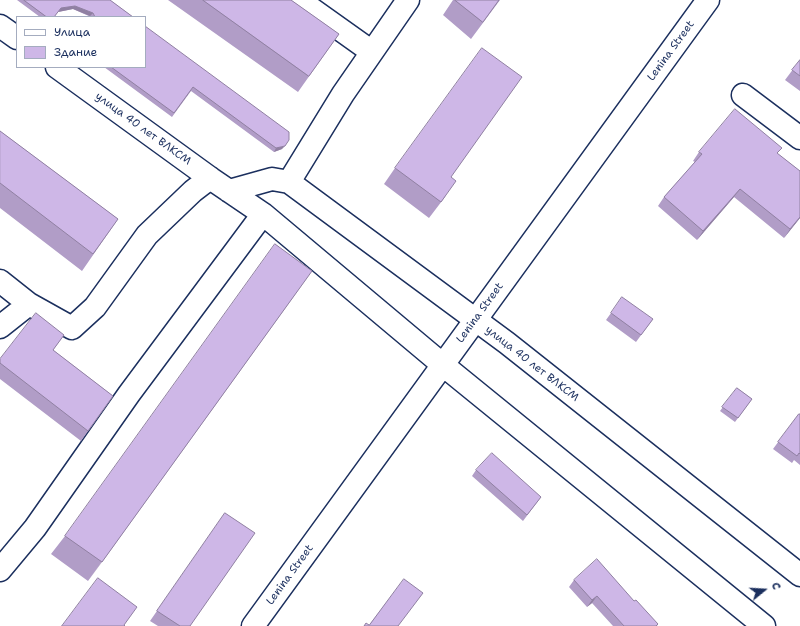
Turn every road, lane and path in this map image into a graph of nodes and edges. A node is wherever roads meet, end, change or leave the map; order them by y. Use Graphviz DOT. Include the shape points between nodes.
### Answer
graph roads {
  1 [pos="299,0"];
  2 [pos="408,0"];
  3 [pos="708,0"];
  4 [pos="0,26"];
  5 [pos="16,37"];
  6 [pos="372,52"];
  7 [pos="58,68"];
  8 [pos="743,95"];
  9 [pos="800,138"];
  10 [pos="210,178"];
  11 [pos="289,182"];
  12 [pos="229,191"];
  13 [pos="263,214"];
  14 [pos="0,281"];
  15 [pos="29,304"];
  16 [pos="475,320"];
  17 [pos="0,327"];
  18 [pos="443,365"];
  19 [pos="0,570"];
  20 [pos="800,575"];
  21 [pos="252,626"];
  22 [pos="764,626"];
  1 -- 6 [label="street"];
  2 -- 6 [label="street"];
  3 -- 16 [label="street, Lenina Street"];
  4 -- 5 [label="street"];
  6 -- 11 [label="street"];
  7 -- 10 [label="street, улица 40 лет ВЛКСМ"];
  8 -- 9 [label="street"];
  10 -- 12 [label="street, улица 40 лет ВЛКСМ"];
  10 -- 15 [label="street" via="148,235 95,307 72,328"];
  11 -- 12 [label="street, улица 40 лет ВЛКСМ" via="272,179"];
  11 -- 16 [label="street, улица 40 лет ВЛКСМ"];
  12 -- 13 [label="street, улица 40 лет ВЛКСМ"];
  13 -- 18 [label="street, улица 40 лет ВЛКСМ"];
  13 -- 19 [label="street" via="129,394 35,528"];
  14 -- 15 [label="street"];
  15 -- 17 [label="street"];
  16 -- 18 [label="street, Lenina Street"];
  16 -- 20 [label="street, улица 40 лет ВЛКСМ"];
  18 -- 21 [label="street, Lenina Street"];
  18 -- 22 [label="street, улица 40 лет ВЛКСМ"];
}
